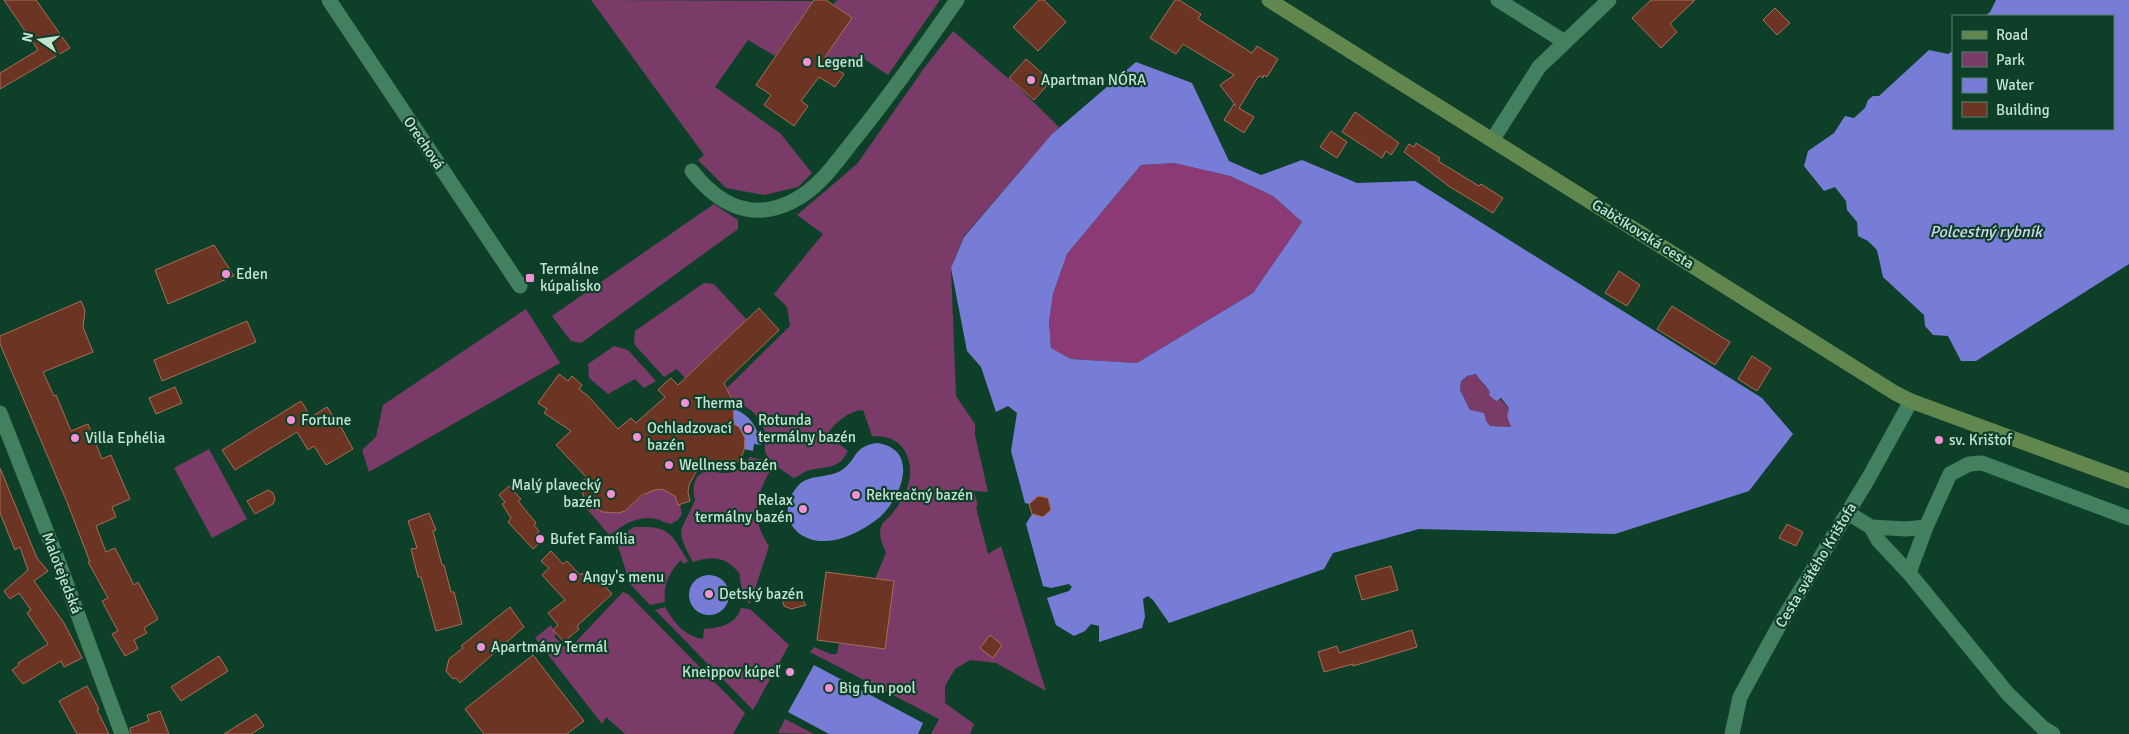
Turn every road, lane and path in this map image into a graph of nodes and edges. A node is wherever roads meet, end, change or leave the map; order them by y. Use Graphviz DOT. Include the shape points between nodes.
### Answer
graph roads {
  1 [pos="329,0"];
  2 [pos="957,0"];
  3 [pos="1269,0"];
  4 [pos="1498,0"];
  5 [pos="1609,0"];
  6 [pos="1565,42"];
  7 [pos="1493,139"];
  8 [pos="692,171"];
  9 [pos="520,286"];
  10 [pos="1911,401"];
  11 [pos="0,413"];
  12 [pos="2129,481"];
  13 [pos="1848,513"];
  14 [pos="2129,518"];
  15 [pos="1871,527"];
  16 [pos="1926,527"];
  17 [pos="1909,573"];
  18 [pos="122,734"];
  19 [pos="1732,734"];
  20 [pos="2053,734"];
  1 -- 9 [label="street, Orechová"];
  2 -- 8 [label="street" via="871,120 826,175 798,199 767,209 745,209 712,194"];
  3 -- 7 [label="main road, Gabčíkovská cesta"];
  4 -- 6 [label="street"];
  5 -- 6 [label="street"];
  6 -- 7 [label="street" via="1539,67"];
  7 -- 10 [label="main road, Gabčíkovská cesta"];
  10 -- 12 [label="main road, Gabčíkovská cesta"];
  10 -- 13 [label="street, Cesta svätého Krištofa"];
  11 -- 18 [label="street, Malotejedská"];
  13 -- 15 [label="street"];
  13 -- 19 [label="street, Cesta svätého Krištofa" via="1740,697"];
  14 -- 16 [label="street" via="1982,463 1969,464 1950,474"];
  15 -- 16 [label="street"];
  15 -- 17 [label="street" via="1878,540"];
  16 -- 17 [label="street"];
  17 -- 20 [label="street" via="2008,694"];
}
